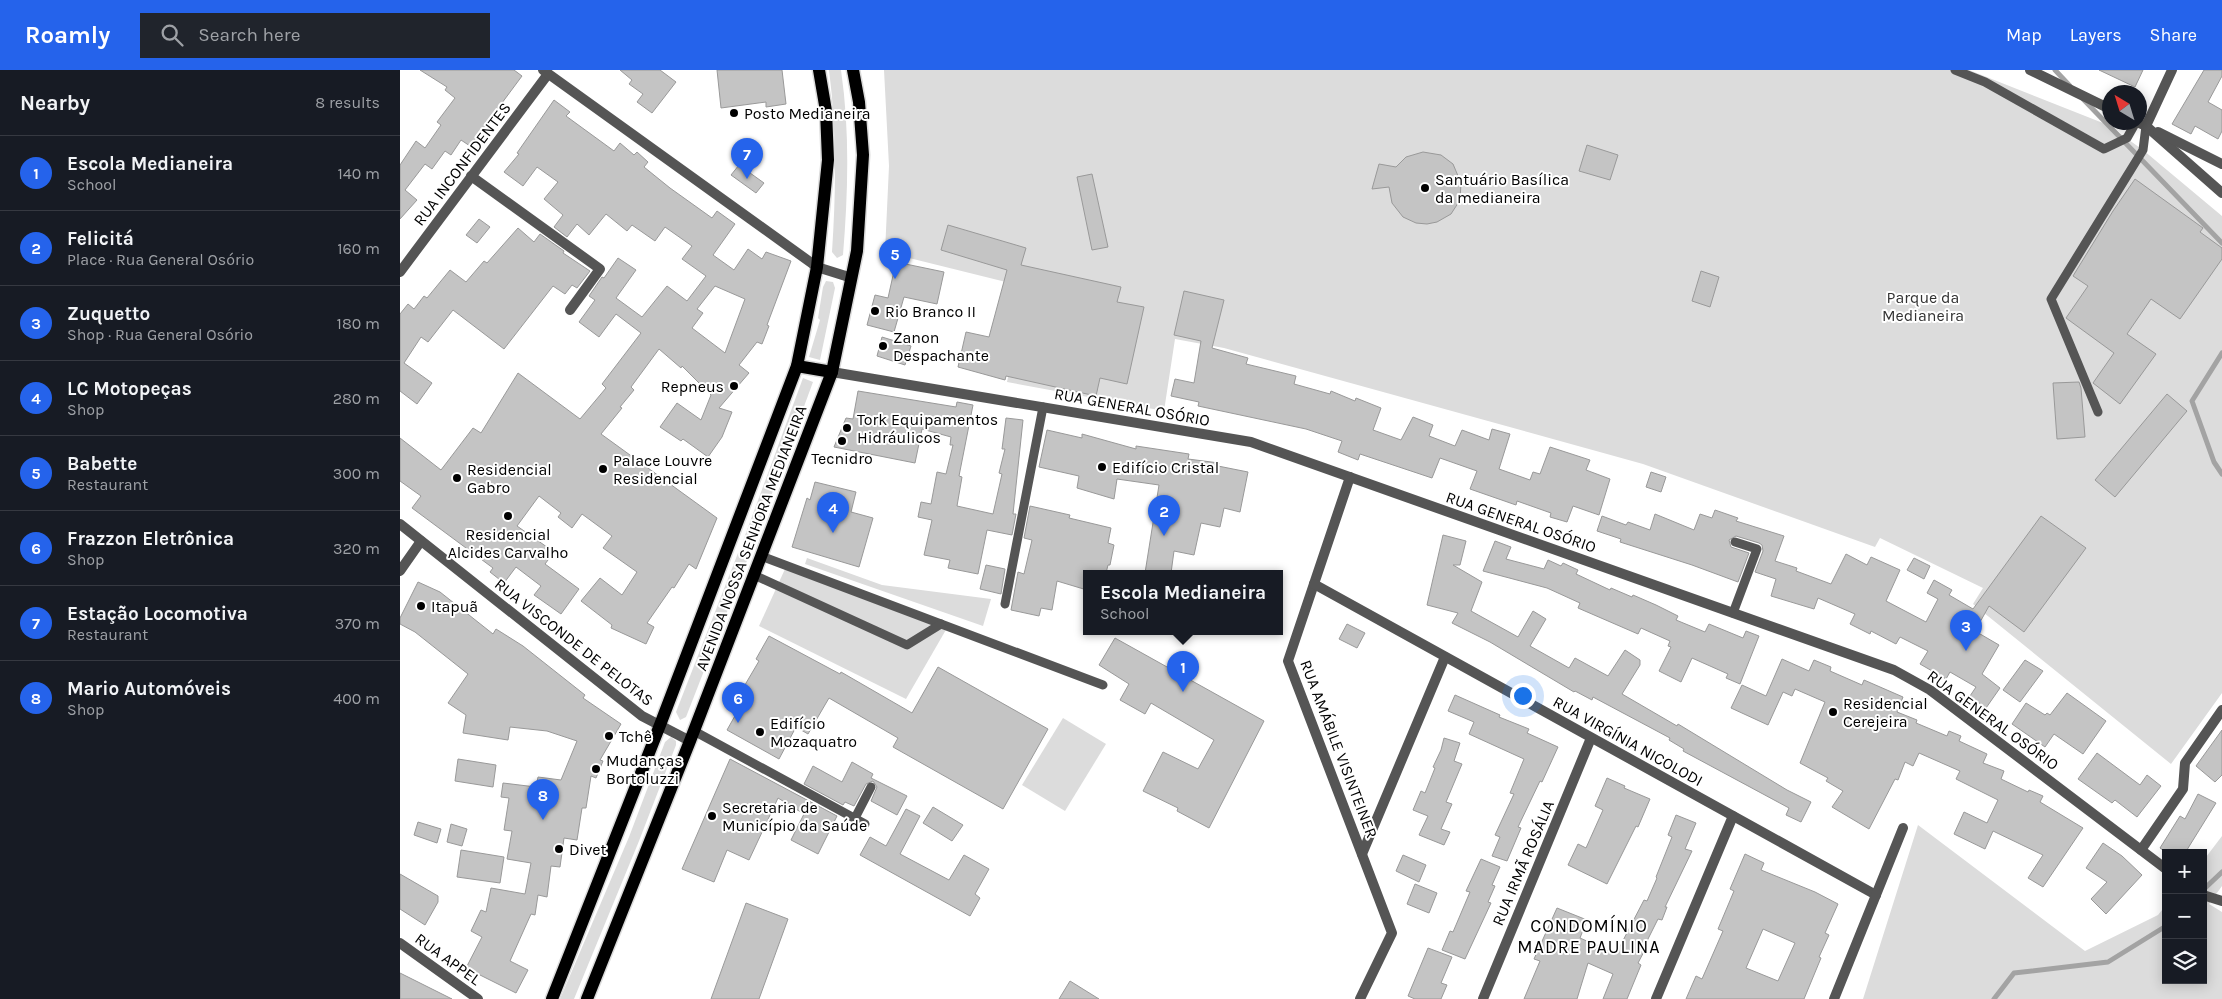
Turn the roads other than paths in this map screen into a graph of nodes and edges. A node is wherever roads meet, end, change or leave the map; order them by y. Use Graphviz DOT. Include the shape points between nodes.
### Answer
graph roads {
  1 [pos="819,70"];
  2 [pos="853,70"];
  3 [pos="1955,70"];
  4 [pos="2030,70"];
  5 [pos="2172,70"];
  6 [pos="545,72"];
  7 [pos="2102,105"];
  8 [pos="2147,112"];
  9 [pos="2147,127"];
  10 [pos="2134,130"];
  11 [pos="2141,130"];
  12 [pos="2147,130"];
  13 [pos="2222,164"];
  14 [pos="471,176"];
  15 [pos="2222,193"];
  16 [pos="817,267"];
  17 [pos="400,272"];
  18 [pos="852,278"];
  19 [pos="570,310"];
  20 [pos="797,366"];
  21 [pos="832,372"];
  22 [pos="1043,407"];
  23 [pos="2098,412"];
  24 [pos="1350,477"];
  25 [pos="400,524"];
  26 [pos="421,541"];
  27 [pos="1736,542"];
  28 [pos="762,556"];
  29 [pos="400,571"];
  30 [pos="754,575"];
  31 [pos="1314,584"];
  32 [pos="1005,604"];
  33 [pos="1733,613"];
  34 [pos="941,624"];
  35 [pos="1445,657"];
  36 [pos="1103,685"];
  37 [pos="2222,710"];
  38 [pos="660,725"];
  39 [pos="692,736"];
  40 [pos="1591,738"];
  41 [pos="871,787"];
  42 [pos="1732,816"];
  43 [pos="855,818"];
  44 [pos="865,824"];
  45 [pos="1903,828"];
  46 [pos="2141,850"];
  47 [pos="1362,854"];
  48 [pos="2162,866"];
  49 [pos="1876,896"];
  50 [pos="2207,897"];
  51 [pos="2220,901"];
  52 [pos="400,943"];
  53 [pos="478,999"];
  54 [pos="552,999"];
  55 [pos="587,999"];
  56 [pos="1360,999"];
  57 [pos="1483,999"];
  58 [pos="1656,999"];
  59 [pos="1834,999"];
  1 -- 16 [label="main road, AVENIDA NOSSA SENHORA MEDIANEIRA" via="826,111 828,160"];
  2 -- 18 [label="main road, AVENIDA NOSSA SENHORA MEDIANEIRA" via="863,155 857,251"];
  3 -- 10 [label="lane" via="1985,82 2104,149 2127,138"];
  4 -- 7 [label="street"];
  5 -- 8 [label="street"];
  6 -- 14 [label="street, RUA INCONFIDENTES"];
  6 -- 16 [label="street"];
  9 -- 13 [label="street"];
  11 -- 23 [label="lane" via="2143,150 2050,299"];
  12 -- 15 [label="street"];
  14 -- 17 [label="street, RUA INCONFIDENTES"];
  14 -- 19 [label="street" via="600,269"];
  16 -- 18 [label="street"];
  16 -- 20 [label="main road, AVENIDA NOSSA SENHORA MEDIANEIRA"];
  18 -- 21 [label="main road, AVENIDA NOSSA SENHORA MEDIANEIRA"];
  20 -- 21 [label="main road"];
  20 -- 38 [label="main road, AVENIDA NOSSA SENHORA MEDIANEIRA"];
  21 -- 22 [label="street, RUA GENERAL OSÓRIO"];
  21 -- 28 [label="main road, AVENIDA NOSSA SENHORA MEDIANEIRA"];
  22 -- 24 [label="street, RUA GENERAL OSÓRIO" via="1251,442"];
  22 -- 32 [label="lane"];
  24 -- 31 [label="street, RUA AMÁBILE VISINTEINER"];
  24 -- 33 [label="street, RUA GENERAL OSÓRIO"];
  25 -- 26 [label="street, RUA VISCONDE DE PELOTAS"];
  26 -- 29 [label="street"];
  26 -- 38 [label="street, RUA VISCONDE DE PELOTAS" via="642,716"];
  27 -- 33 [label="lane" via="1757,548"];
  28 -- 30 [label="main road, AVENIDA NOSSA SENHORA MEDIANEIRA"];
  28 -- 34 [label="lane"];
  30 -- 34 [label="lane" via="907,645"];
  30 -- 39 [label="main road, AVENIDA NOSSA SENHORA MEDIANEIRA"];
  31 -- 35 [label="street, RUA VIRGÍNIA NICOLODI"];
  31 -- 47 [label="street, RUA AMÁBILE VISINTEINER" via="1288,661"];
  33 -- 46 [label="street, RUA GENERAL OSÓRIO" via="1894,670 1930,690"];
  34 -- 36 [label="lane"];
  35 -- 40 [label="street, RUA VIRGÍNIA NICOLODI"];
  35 -- 47 [label="street"];
  37 -- 46 [label="street" via="2185,762 2183,789"];
  38 -- 39 [label="street, RUA VISCONDE DE PELOTAS"];
  38 -- 54 [label="main road, AVENIDA NOSSA SENHORA MEDIANEIRA"];
  39 -- 43 [label="lane"];
  39 -- 55 [label="main road, AVENIDA NOSSA SENHORA MEDIANEIRA"];
  40 -- 42 [label="street, RUA VIRGÍNIA NICOLODI"];
  40 -- 57 [label="street, RUA IRMÃ ROSÁLIA"];
  41 -- 43 [label="lane"];
  42 -- 49 [label="street, RUA VIRGÍNIA NICOLODI"];
  42 -- 58 [label="street"];
  43 -- 44 [label="lane"];
  45 -- 49 [label="street"];
  46 -- 48 [label="street, RUA GENERAL OSÓRIO"];
  47 -- 56 [label="street, RUA AMÁBILE VISINTEINER" via="1392,932"];
  49 -- 59 [label="street"];
  50 -- 51 [label="street"];
  52 -- 53 [label="street, RUA APPEL"];
}
